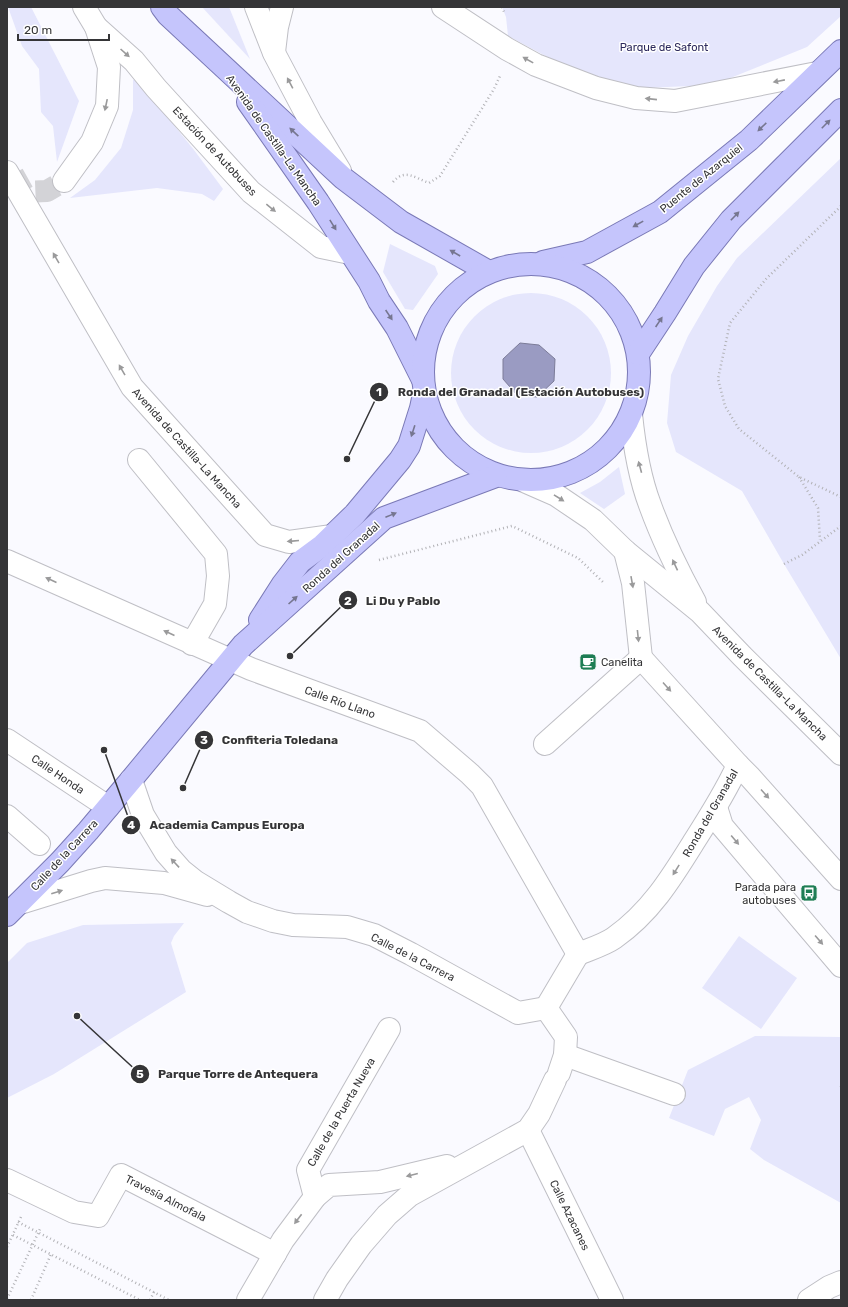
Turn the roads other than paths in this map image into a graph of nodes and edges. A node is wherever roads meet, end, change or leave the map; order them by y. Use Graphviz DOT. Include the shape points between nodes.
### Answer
graph roads {
  1 [pos="84,7"];
  2 [pos="162,7"];
  3 [pos="256,7"];
  4 [pos="282,7"];
  5 [pos="443,7"];
  6 [pos="96,27"];
  7 [pos="841,51"];
  8 [pos="274,53"];
  9 [pos="224,66"];
  10 [pos="817,73"];
  11 [pos="841,110"];
  12 [pos="7,172"];
  13 [pos="344,178"];
  14 [pos="64,181"];
  15 [pos="350,253"];
  16 [pos="536,264"];
  17 [pos="489,272"];
  18 [pos="638,354"];
  19 [pos="423,386"];
  20 [pos="631,414"];
  21 [pos="139,460"];
  22 [pos="496,476"];
  23 [pos="524,481"];
  24 [pos="332,536"];
  25 [pos="625,551"];
  26 [pos="7,561"];
  27 [pos="700,612"];
  28 [pos="192,644"];
  29 [pos="237,652"];
  30 [pos="641,658"];
  31 [pos="7,740"];
  32 [pos="545,744"];
  33 [pos="841,754"];
  34 [pos="738,766"];
  35 [pos="131,780"];
  36 [pos="108,807"];
  37 [pos="716,807"];
  38 [pos="7,816"];
  39 [pos="39,844"];
  40 [pos="841,879"];
  41 [pos="229,902"];
  42 [pos="13,909"];
  43 [pos="578,954"];
  44 [pos="841,966"];
  45 [pos="546,1008"];
  46 [pos="389,1029"];
  47 [pos="560,1069"];
  48 [pos="674,1094"];
  49 [pos="528,1130"];
  50 [pos="477,1159"];
  51 [pos="7,1180"];
  52 [pos="315,1197"];
  53 [pos="275,1254"];
  54 [pos="841,1282"];
  55 [pos="248,1300"];
  56 [pos="325,1300"];
  57 [pos="612,1300"];
  58 [pos="809,1300"];
  1 -- 6 [label="street, Estación de Autobuses"];
  2 -- 9 [label="main road, Avenida de Castilla-La Mancha"];
  3 -- 8 [label="street"];
  4 -- 8 [label="street"];
  10 -- 5 [label="street, one-way" via="675,102 636,98 596,88 536,65"];
  6 -- 14 [label="street, Estación de Autobuses, one-way" via="109,67 107,106 92,142"];
  6 -- 15 [label="street, Estación de Autobuses, one-way" via="134,61 251,192 320,247"];
  7 -- 10 [label="main road, Puente de Azarquiel"];
  13 -- 8 [label="street, one-way"];
  13 -- 9 [label="main road, Avenida de Castilla-La Mancha, one-way"];
  9 -- 15 [label="main road, Avenida de Castilla-La Mancha, one-way"];
  10 -- 16 [label="main road, Puente de Azarquiel, one-way" via="749,140 660,212 587,252"];
  18 -- 11 [label="main road, one-way" via="694,266 731,220"];
  24 -- 12 [label="street, Avenida de Castilla-La Mancha, one-way" via="289,542 265,535 132,387"];
  17 -- 13 [label="main road, Avenida de Castilla-La Mancha, one-way" via="401,222"];
  15 -- 19 [label="main road, Avenida de Castilla-La Mancha, one-way" via="397,328"];
  16 -- 17 [label="main road, Ronda del Granadal" via="512,265"];
  16 -- 18 [label="main road, Ronda del Granadal" via="572,272 603,291 626,320"];
  17 -- 19 [label="main road, Ronda del Granadal" via="461,289 439,314 426,345"];
  18 -- 20 [label="main road, Ronda del Granadal" via="639,384"];
  19 -- 22 [label="main road, Ronda del Granadal" via="433,421 449,445 471,463"];
  19 -- 24 [label="main road, Ronda del Granadal, one-way" via="422,408 409,446 355,514"];
  20 -- 23 [label="main road, Ronda del Granadal" via="614,442 588,464 557,478"];
  27 -- 20 [label="street, one-way" via="675,566 650,505 638,463"];
  21 -- 28 [label="street" via="216,554 218,576 215,604"];
  22 -- 23 [label="main road, Ronda del Granadal"];
  29 -- 22 [label="main road, Ronda del Granadal, one-way" via="384,518"];
  23 -- 25 [label="street, Ronda del Granadal, one-way" via="556,495 593,520"];
  24 -- 29 [label="main road, Ronda del Granadal" via="300,562"];
  25 -- 27 [label="street, Ronda del Granadal"];
  25 -- 30 [label="street, one-way" via="633,583"];
  28 -- 26 [label="street, Calle Río Llano, one-way"];
  27 -- 33 [label="street, Avenida de Castilla-La Mancha"];
  28 -- 29 [label="street, Calle Río Llano"];
  29 -- 35 [label="main road, Ronda del Granadal"];
  29 -- 43 [label="street, Calle Río Llano" via="251,669 420,731 470,774 482,786"];
  30 -- 32 [label="street"];
  30 -- 34 [label="street, Ronda del Granadal, one-way"];
  31 -- 36 [label="street, Calle Honda"];
  34 -- 37 [label="street, Ronda del Granadal"];
  34 -- 40 [label="street, one-way" via="756,782"];
  35 -- 36 [label="main road, Ronda del Granadal"];
  41 -- 35 [label="street, Calle de la Carrera, one-way" via="191,878 166,853 143,815"];
  36 -- 42 [label="main road, Calle de la Carrera"];
  37 -- 43 [label="street, Ronda del Granadal, one-way" via="648,909 612,939"];
  37 -- 44 [label="street, one-way" via="722,826"];
  38 -- 39 [label="street"];
  42 -- 41 [label="street, Calle de la Carrera, one-way" via="105,878 164,883"];
  41 -- 45 [label="street, Calle de la Carrera" via="247,912 273,921 293,925 347,927 374,936 518,1013"];
  43 -- 45 [label="street"];
  45 -- 47 [label="street" via="566,1036"];
  46 -- 52 [label="street, Calle de la Puerta Nueva" via="308,1170"];
  47 -- 48 [label="street"];
  47 -- 49 [label="street" via="539,1114"];
  49 -- 50 [label="street"];
  49 -- 57 [label="street, Calle Azacanes"];
  50 -- 52 [label="street, one-way" via="380,1182 329,1185"];
  50 -- 56 [label="street" via="410,1195 386,1215 336,1279"];
  51 -- 53 [label="street, Travesía Almofala" via="74,1212 98,1216 121,1175"];
  52 -- 53 [label="street, one-way"];
  53 -- 55 [label="street"];
  54 -- 58 [label="street"];
}
